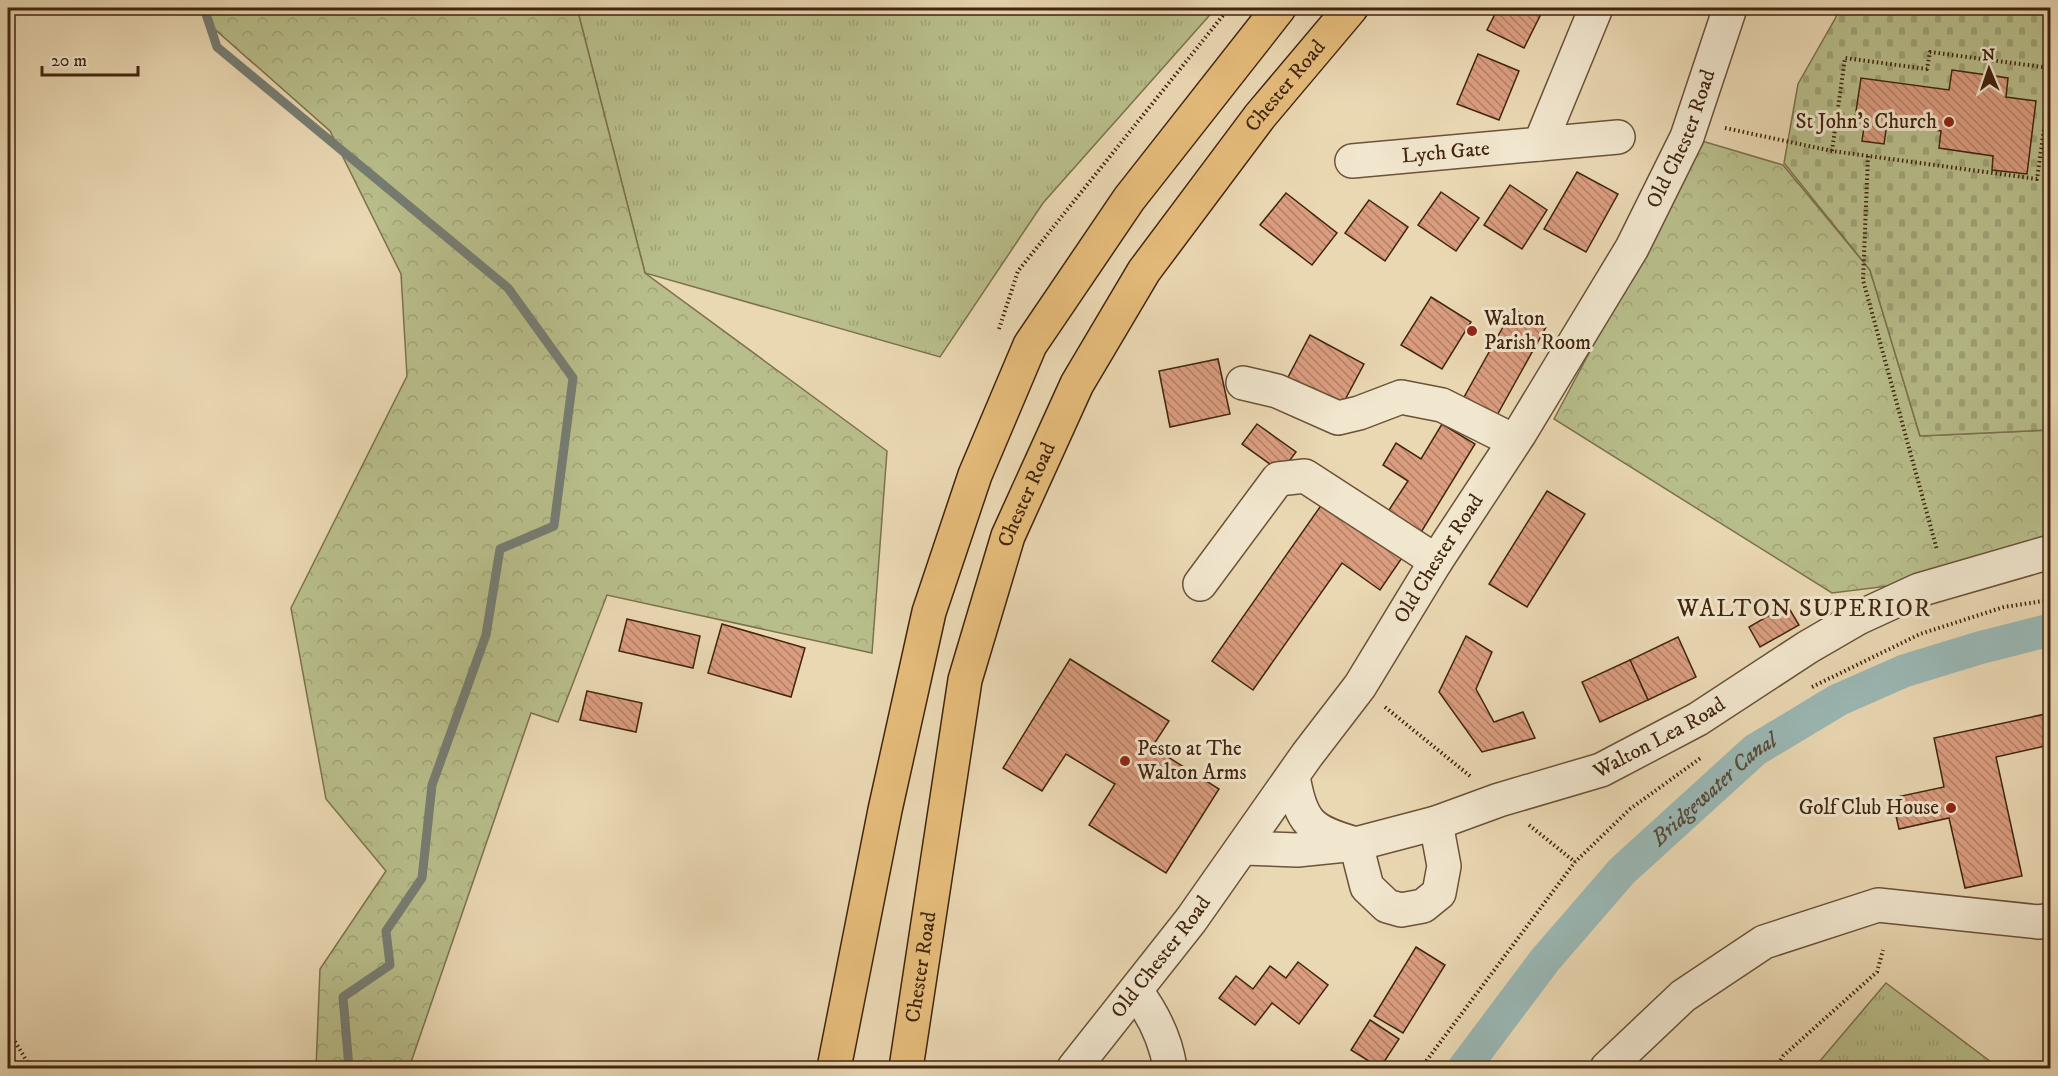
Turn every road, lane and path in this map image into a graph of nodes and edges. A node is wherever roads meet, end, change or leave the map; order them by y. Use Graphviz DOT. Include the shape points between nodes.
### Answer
graph roads {
  1 [pos="1279,8"];
  2 [pos="1350,8"];
  3 [pos="1596,8"];
  4 [pos="1730,8"];
  5 [pos="2050,68"];
  6 [pos="2050,86"];
  7 [pos="1693,119"];
  8 [pos="1618,136"];
  9 [pos="1540,144"];
  10 [pos="1832,151"];
  11 [pos="1868,156"];
  12 [pos="1352,161"];
  13 [pos="1244,383"];
  14 [pos="1514,441"];
  15 [pos="2050,552"];
  16 [pos="1436,561"];
  17 [pos="1946,582"];
  18 [pos="1200,584"];
  19 [pos="2050,600"];
  20 [pos="1360,686"];
  21 [pos="1802,693"];
  22 [pos="1708,753"];
  23 [pos="1293,776"];
  24 [pos="1499,800"];
  25 [pos="1436,823"];
  26 [pos="1356,844"];
  27 [pos="1244,848"];
  28 [pos="1575,862"];
  29 [pos="2050,920"];
  30 [pos="1883,950"];
  31 [pos="1136,991"];
  32 [pos="8,1030"];
  33 [pos="31,1068"];
  34 [pos="834,1068"];
  35 [pos="906,1068"];
  36 [pos="1074,1068"];
  37 [pos="1170,1068"];
  38 [pos="1421,1068"];
  39 [pos="1607,1068"];
  40 [pos="1776,1068"];
  1 -- 34 [label="highway" via="1129,199 1030,345 975,475 929,612"];
  2 -- 35 [label="highway, Chester Road" via="1260,116 1144,271 1077,384 1008,536 965,680"];
  3 -- 9 [label="street"];
  4 -- 7 [label="street, Old Chester Road"];
  5 -- 10 [label="path" via="1930,52 1927,69 1845,58"];
  6 -- 11 [label="path" via="2037,179"];
  7 -- 10 [label="path"];
  7 -- 14 [label="street, Old Chester Road" via="1688,137 1632,248"];
  8 -- 9 [label="street, Lych Gate"];
  9 -- 12 [label="street, Lych Gate"];
  10 -- 11 [label="path"];
  11 -- 17 [label="path" via="1863,280"];
  13 -- 14 [label="street" via="1277,391 1338,418 1401,397 1443,405"];
  14 -- 16 [label="street, Old Chester Road"];
  15 -- 17 [label="street, Walton Lea Road"];
  16 -- 18 [label="street" via="1305,476 1278,479"];
  16 -- 20 [label="street, Old Chester Road"];
  17 -- 24 [label="street, Walton Lea Road" via="1858,618 1698,719 1601,770"];
  19 -- 21 [label="path" via="2004,607 1920,634"];
  20 -- 23 [label="street, Old Chester Road"];
  20 -- 24 [label="path"];
  22 -- 28 [label="path" via="1630,809"];
  23 -- 26 [label="street" via="1298,802 1309,823 1335,839"];
  23 -- 27 [label="street, Old Chester Road"];
  24 -- 25 [label="street, Walton Lea Road"];
  24 -- 28 [label="path"];
  25 -- 26 [label="street, Walton Lea Road"];
  25 -- 26 [label="street" via="1444,866 1439,893 1423,906 1401,910 1388,906 1367,887"];
  26 -- 27 [label="street, Walton Lea Road" via="1297,850"];
  27 -- 31 [label="street, Old Chester Road"];
  28 -- 38 [label="path"];
  29 -- 39 [label="street" via="2038,922 1878,905 1764,942 1683,996"];
  30 -- 40 [label="path" via="1877,972 1783,1056"];
  31 -- 36 [label="street, Old Chester Road"];
  31 -- 37 [label="street" via="1162,1035"];
  32 -- 33 [label="path"];
}
